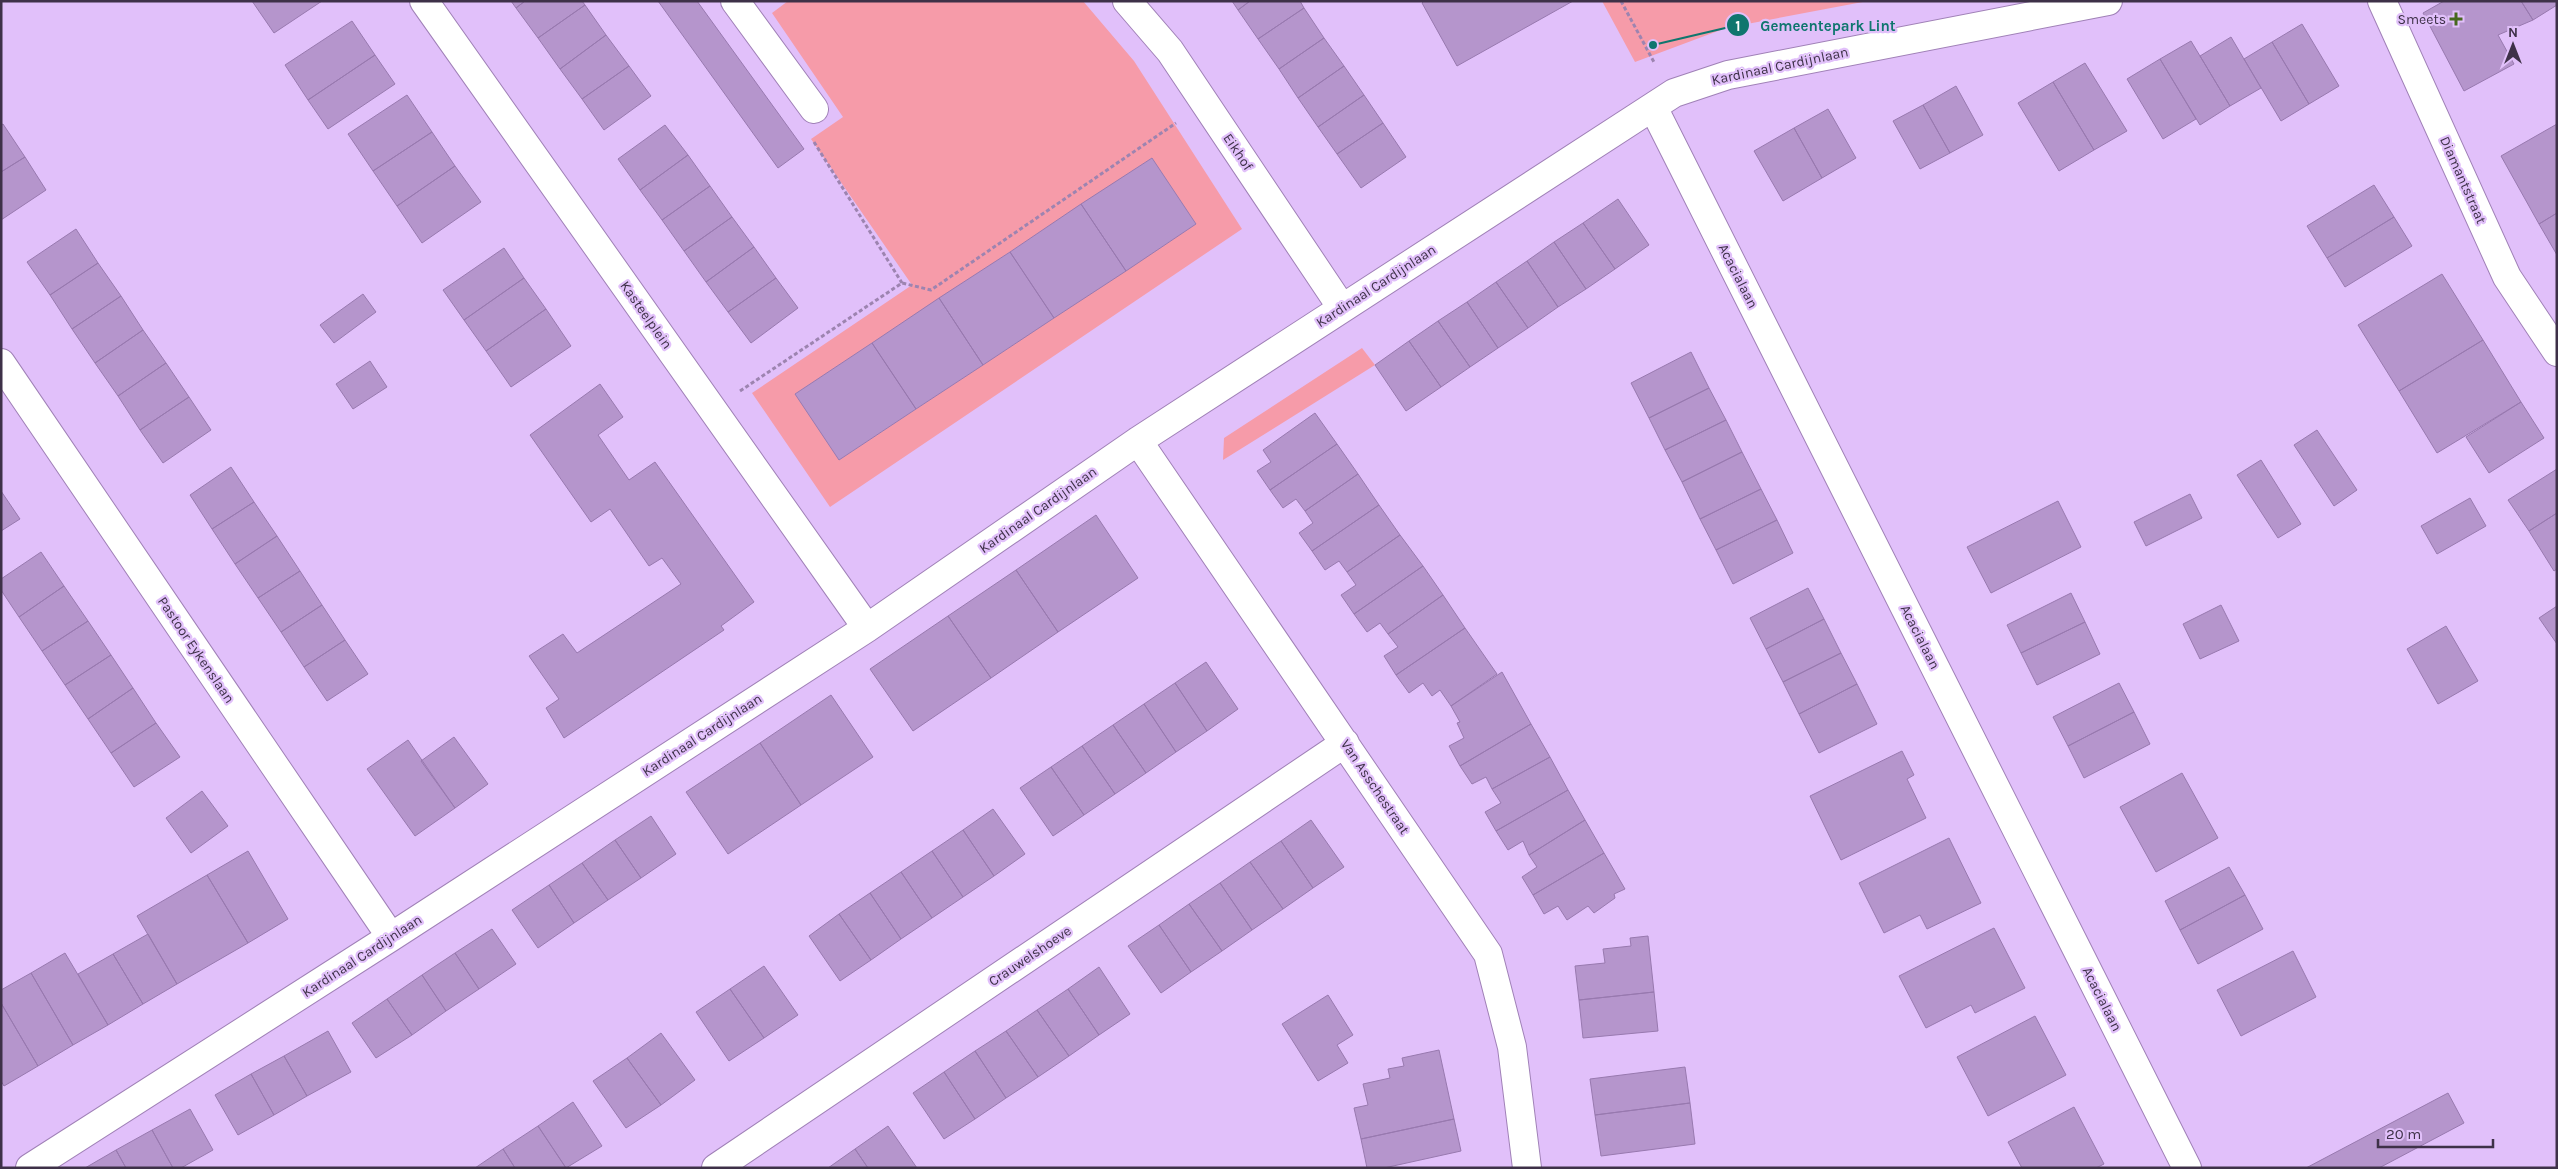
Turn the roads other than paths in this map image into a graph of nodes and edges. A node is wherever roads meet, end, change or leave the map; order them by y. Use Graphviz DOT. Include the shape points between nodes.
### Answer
graph roads {
  1 [pos="424,1"];
  2 [pos="1127,1"];
  3 [pos="2108,1"];
  4 [pos="2382,1"];
  5 [pos="736,2"];
  6 [pos="1664,100"];
  7 [pos="814,109"];
  8 [pos="1342,308"];
  9 [pos="2557,352"];
  10 [pos="1,362"];
  11 [pos="1138,441"];
  12 [pos="867,628"];
  13 [pos="1345,743"];
  14 [pos="391,938"];
  15 [pos="30,1168"];
  16 [pos="716,1168"];
  17 [pos="1526,1168"];
  18 [pos="2187,1168"];
  1 -- 12 [label="street, Kasteelplein"];
  2 -- 8 [label="street, Eikhof" via="1170,51"];
  3 -- 6 [label="street, Kardinaal Cardijnlaan" via="1728,75"];
  4 -- 9 [label="street, Diamantstraat" via="2508,277"];
  5 -- 7 [label="street"];
  6 -- 8 [label="street, Kardinaal Cardijnlaan"];
  6 -- 18 [label="street, Acacialaan"];
  8 -- 11 [label="street, Kardinaal Cardijnlaan"];
  10 -- 14 [label="street, Pastoor Eykenslaan"];
  11 -- 12 [label="street, Kardinaal Cardijnlaan"];
  11 -- 13 [label="street, Van Asschestraat"];
  12 -- 14 [label="street, Kardinaal Cardijnlaan"];
  13 -- 16 [label="street, Crauwelshoeve"];
  13 -- 17 [label="street, Van Asschestraat" via="1488,954 1512,1047"];
  14 -- 15 [label="street, Kardinaal Cardijnlaan"];
}
